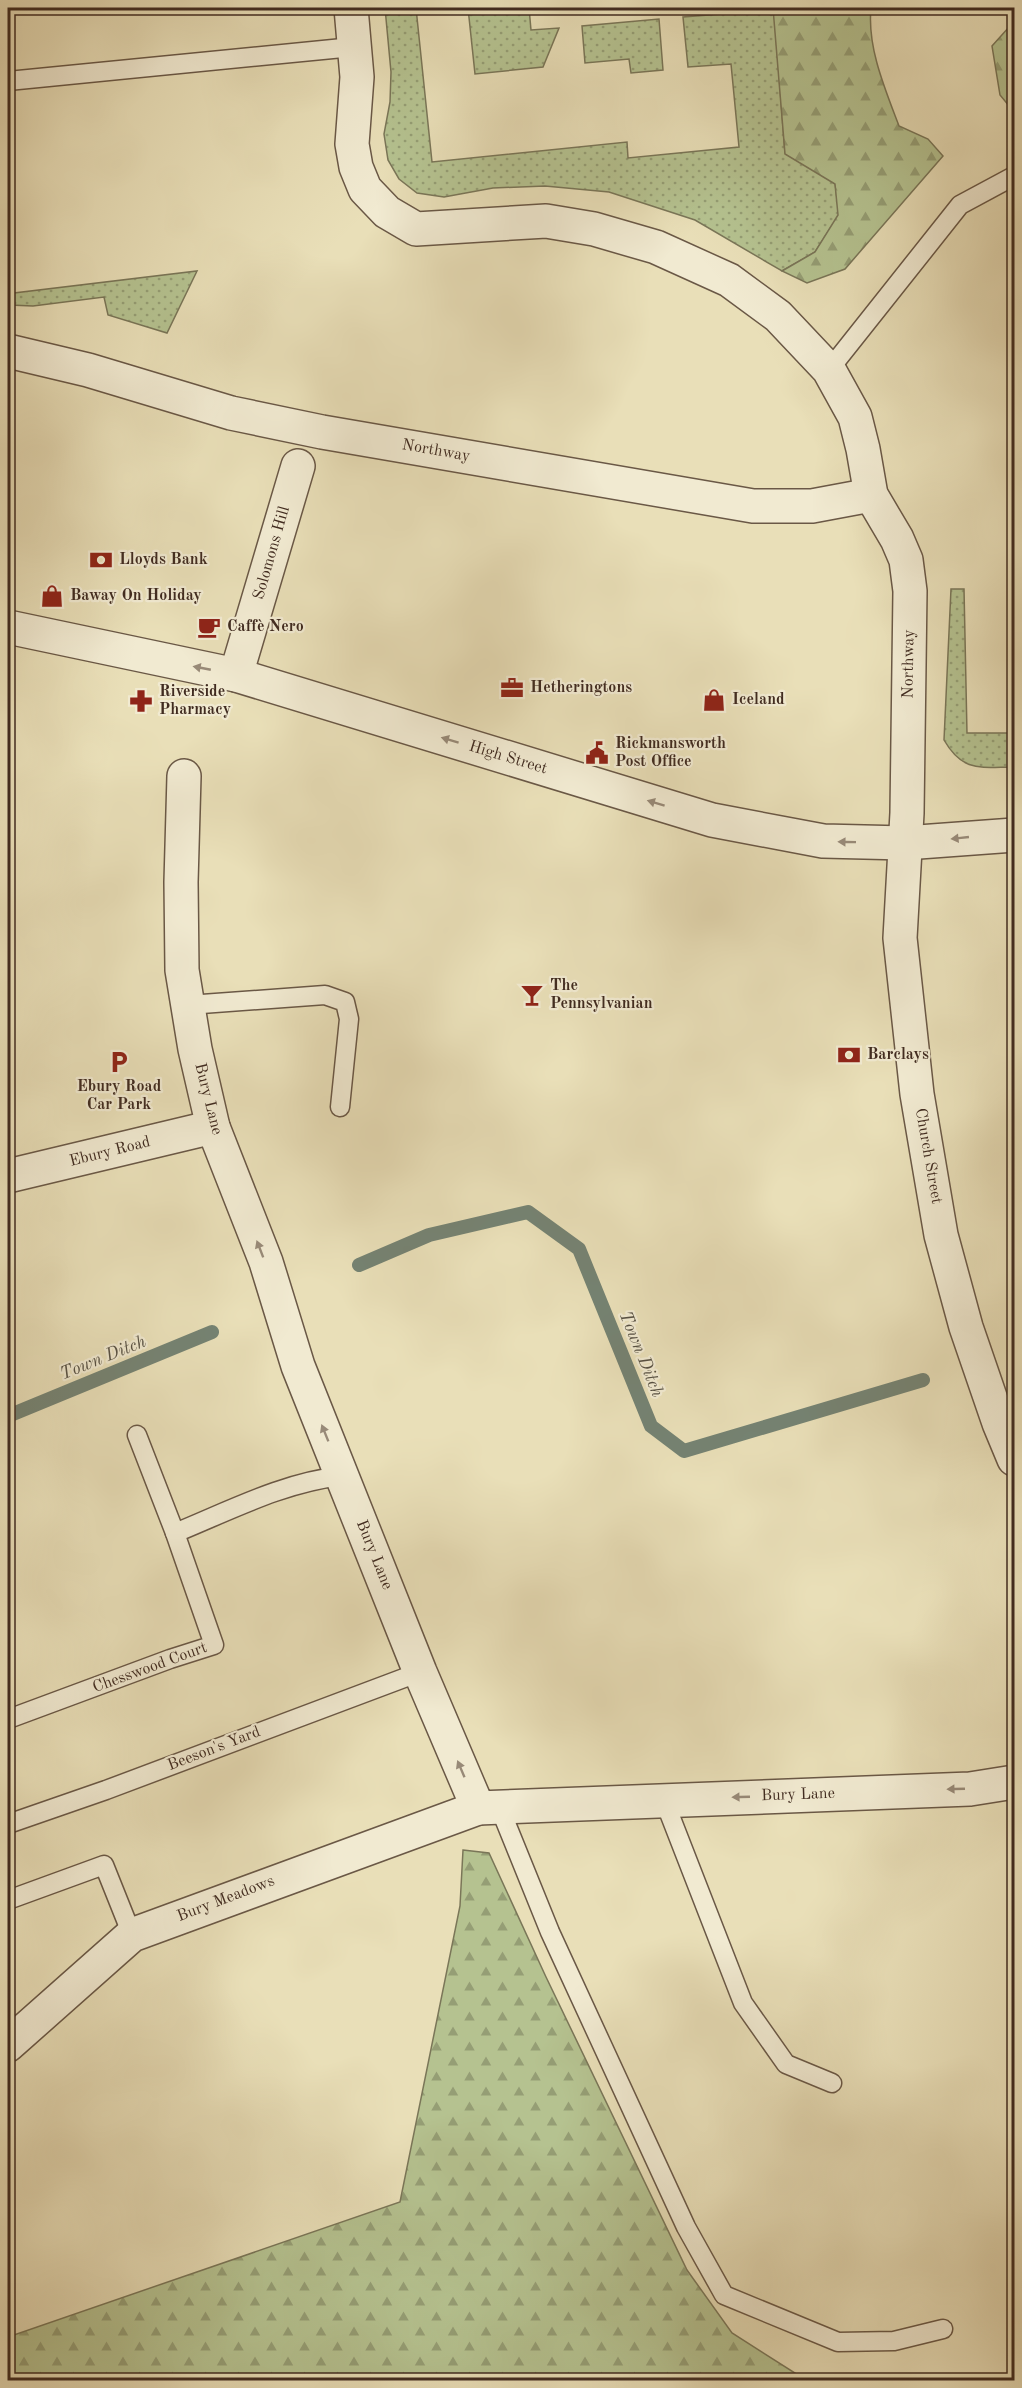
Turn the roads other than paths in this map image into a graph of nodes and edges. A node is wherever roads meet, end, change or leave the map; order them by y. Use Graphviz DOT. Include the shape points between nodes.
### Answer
graph roads {
  1 [pos="351,8"];
  2 [pos="353,47"];
  3 [pos="8,81"];
  4 [pos="1014,177"];
  5 [pos="8,351"];
  6 [pos="829,370"];
  7 [pos="298,466"];
  8 [pos="870,495"];
  9 [pos="8,627"];
  10 [pos="236,675"];
  11 [pos="184,776"];
  12 [pos="1014,835"];
  13 [pos="905,843"];
  14 [pos="188,1005"];
  15 [pos="340,1107"];
  16 [pos="213,1127"];
  17 [pos="8,1176"];
  18 [pos="1007,1422"];
  19 [pos="137,1435"];
  20 [pos="1014,1459"];
  21 [pos="342,1476"];
  22 [pos="176,1533"];
  23 [pos="420,1671"];
  24 [pos="11,1718"];
  25 [pos="1014,1782"];
  26 [pos="664,1800"];
  27 [pos="488,1807"];
  28 [pos="8,1824"];
  29 [pos="8,1900"];
  30 [pos="132,1935"];
  31 [pos="8,2045"];
  32 [pos="832,2083"];
  33 [pos="943,2329"];
  1 -- 2 [label="street"];
  2 -- 3 [label="lane"];
  2 -- 6 [label="street, Northway" via="357,77 352,144 356,167 365,189 387,212 416,229 546,221 594,229 656,247 729,280 778,316"];
  4 -- 6 [label="lane" via="960,205"];
  5 -- 8 [label="street, Northway" via="88,370 231,413 322,432 753,506 812,506"];
  6 -- 8 [label="street, Northway" via="855,417"];
  7 -- 10 [label="street, Solomons Hill"];
  8 -- 13 [label="street, Northway" via="906,560 910,591"];
  10 -- 9 [label="street, High Street, one-way"];
  13 -- 10 [label="street, High Street, one-way" via="823,841 712,820"];
  11 -- 14 [label="street, Bury Lane" via="182,970"];
  12 -- 13 [label="street, High Street, one-way"];
  13 -- 18 [label="street, Church Street" via="900,938 917,1094 941,1235 966,1327"];
  14 -- 15 [label="lane" via="325,995 345,1002 349,1019"];
  14 -- 16 [label="street, Bury Lane"];
  16 -- 17 [label="street, Ebury Road"];
  21 -- 16 [label="street, Bury Lane, one-way" via="298,1366 266,1262"];
  18 -- 20 [label="street, Church Street"];
  19 -- 22 [label="lane"];
  21 -- 22 [label="lane" via="263,1496"];
  21 -- 23 [label="street, Bury Lane"];
  22 -- 24 [label="lane, Chesswood Court" via="214,1646"];
  27 -- 23 [label="street, Bury Lane, one-way"];
  23 -- 28 [label="lane, Beeson's Yard"];
  25 -- 26 [label="street, Bury Lane, one-way" via="970,1788"];
  26 -- 27 [label="street, Bury Lane"];
  26 -- 32 [label="lane" via="742,2003 786,2064"];
  27 -- 30 [label="street, Bury Meadows"];
  27 -- 33 [label="lane" via="686,2228 723,2295 838,2342 894,2341"];
  29 -- 30 [label="lane" via="104,1864"];
  30 -- 31 [label="street, Bury Meadows"];
}
